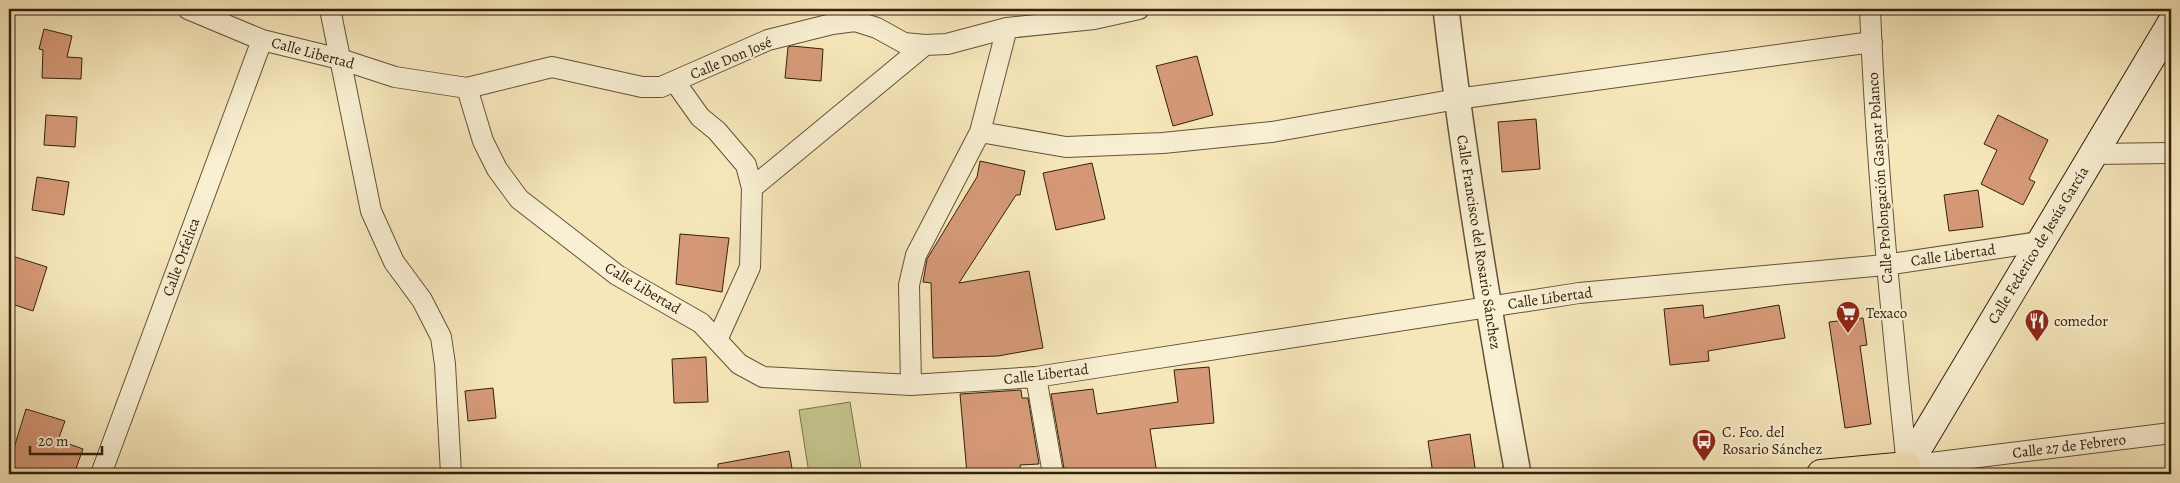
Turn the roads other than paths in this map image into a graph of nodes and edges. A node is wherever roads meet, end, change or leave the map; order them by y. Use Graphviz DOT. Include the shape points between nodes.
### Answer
graph roads {
  1 [pos="188,9"];
  2 [pos="330,9"];
  3 [pos="1140,9"];
  4 [pos="1446,9"];
  5 [pos="1870,9"];
  6 [pos="876,18"];
  7 [pos="2171,24"];
  8 [pos="1007,28"];
  9 [pos="262,40"];
  10 [pos="1872,42"];
  11 [pos="925,45"];
  12 [pos="340,59"];
  13 [pos="675,82"];
  14 [pos="467,88"];
  15 [pos="1457,99"];
  16 [pos="980,132"];
  17 [pos="2171,153"];
  18 [pos="2093,154"];
  19 [pos="752,188"];
  20 [pos="2039,242"];
  21 [pos="1885,265"];
  22 [pos="1488,307"];
  23 [pos="717,340"];
  24 [pos="1036,377"];
  25 [pos="911,385"];
  26 [pos="2171,433"];
  27 [pos="1907,470"];
  28 [pos="101,474"];
  29 [pos="451,474"];
  30 [pos="1053,474"];
  31 [pos="1518,474"];
  32 [pos="1821,474"];
  1 -- 9 [label="street, Calle Libertad"];
  2 -- 12 [label="street"];
  3 -- 8 [label="street, Calle Don José" via="1094,19"];
  4 -- 15 [label="street, Calle Francisco del Rosario Sánchez"];
  5 -- 10 [label="street, Calle Prolongación Gaspar Polanco"];
  6 -- 11 [label="street, Calle Don José" via="904,43"];
  6 -- 13 [label="street, Calle Don José" via="832,24 768,40"];
  7 -- 18 [label="main road, Calle Federico de Jesús García"];
  8 -- 11 [label="street, Calle Don José" via="947,44"];
  8 -- 16 [label="street"];
  9 -- 12 [label="street, Calle Libertad"];
  9 -- 28 [label="street, Calle Orfelica"];
  10 -- 15 [label="street"];
  10 -- 21 [label="street, Calle Prolongación Gaspar Polanco"];
  11 -- 19 [label="street"];
  12 -- 14 [label="street, Calle Libertad" via="395,77"];
  12 -- 29 [label="street" via="371,211 394,262 422,300 441,337"];
  13 -- 14 [label="street, Calle Don José" via="660,87 642,87 552,67"];
  13 -- 19 [label="street" via="700,117 717,131 746,165"];
  14 -- 23 [label="street, Calle Libertad" via="483,140 497,169 519,199 617,276 701,323"];
  15 -- 16 [label="street" via="1272,132 1163,143 1066,147"];
  15 -- 22 [label="street, Calle Francisco del Rosario Sánchez"];
  16 -- 25 [label="street" via="914,263 909,285"];
  17 -- 18 [label="street"];
  18 -- 20 [label="main road, Calle Federico de Jesús García"];
  19 -- 23 [label="street" via="750,266"];
  20 -- 21 [label="street, Calle Libertad"];
  20 -- 27 [label="main road, Calle Federico de Jesús García"];
  21 -- 22 [label="street, Calle Libertad" via="1579,293"];
  21 -- 27 [label="street, Calle Prolongación Gaspar Polanco"];
  22 -- 24 [label="street, Calle Libertad"];
  22 -- 31 [label="street, Calle Francisco del Rosario Sánchez"];
  23 -- 25 [label="street, Calle Libertad" via="739,364 764,377"];
  24 -- 25 [label="street, Calle Libertad"];
  24 -- 30 [label="street"];
  26 -- 27 [label="street, Calle 27 de Febrero"];
  27 -- 32 [label="main road"];
}
